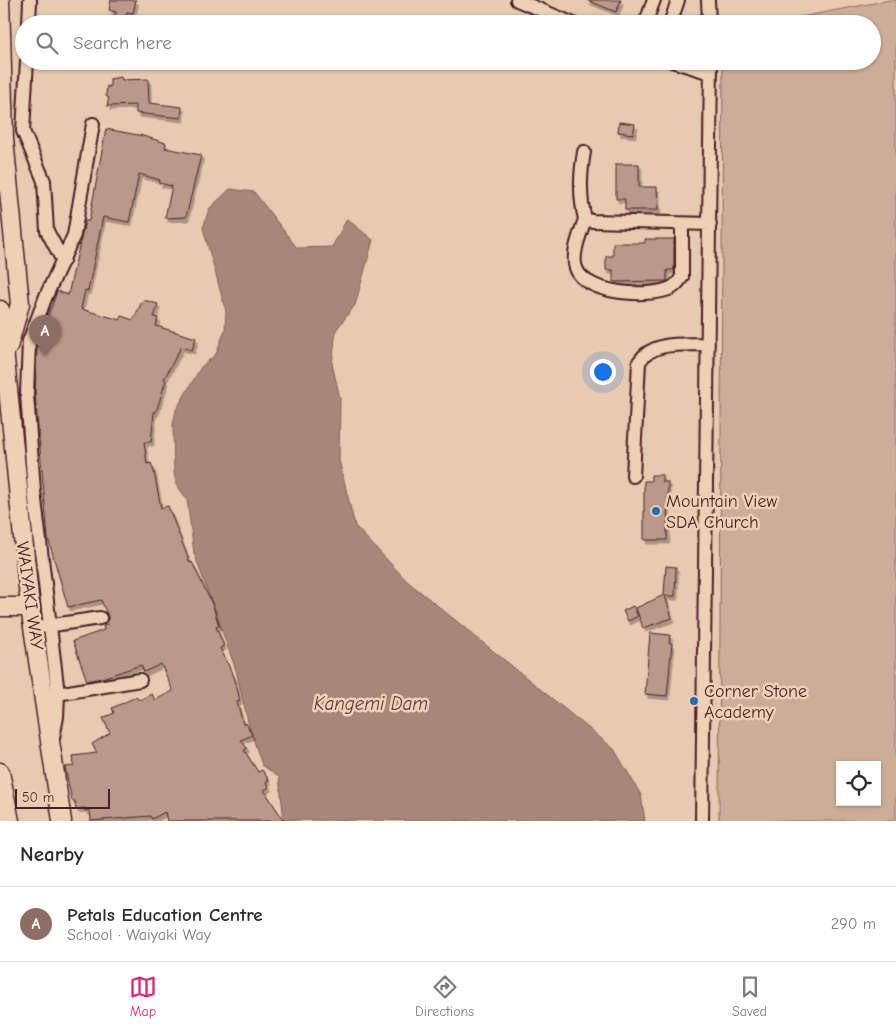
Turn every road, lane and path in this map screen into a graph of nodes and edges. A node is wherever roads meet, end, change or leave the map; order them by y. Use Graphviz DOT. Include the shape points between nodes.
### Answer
graph roads {
  1 [pos="0,0"];
  2 [pos="30,0"];
  3 [pos="517,0"];
  4 [pos="654,0"];
  5 [pos="678,0"];
  6 [pos="708,0"];
  7 [pos="29,15"];
  8 [pos="553,15"];
  9 [pos="649,15"];
  10 [pos="673,15"];
  11 [pos="709,15"];
  12 [pos="26,70"];
  13 [pos="711,70"];
  14 [pos="92,124"];
  15 [pos="584,152"];
  16 [pos="585,219"];
  17 [pos="682,224"];
  18 [pos="710,224"];
  19 [pos="63,261"];
  20 [pos="0,310"];
  21 [pos="708,344"];
  22 [pos="5,356"];
  23 [pos="633,476"];
  24 [pos="0,606"];
  25 [pos="30,607"];
  26 [pos="100,618"];
  27 [pos="41,627"];
  28 [pos="140,680"];
  29 [pos="51,695"];
  30 [pos="0,772"];
  31 [pos="10,821"];
  32 [pos="62,821"];
  33 [pos="702,821"];
  1 -- 22 [label="highway" via="4,139 20,304"];
  2 -- 7 [label="street"];
  3 -- 8 [label="street"];
  4 -- 9 [label="street"];
  5 -- 10 [label="street"];
  6 -- 11 [label="street"];
  12 -- 19 [label="street" via="23,131 44,181 47,231"];
  13 -- 18 [label="street"];
  14 -- 19 [label="street" via="74,235"];
  15 -- 16 [label="street" via="580,172"];
  16 -- 17 [label="street"];
  16 -- 17 [label="street" via="575,258 576,269 597,285 626,294 673,288 682,277"];
  17 -- 18 [label="street"];
  18 -- 21 [label="street"];
  19 -- 27 [label="street" via="29,341 27,394"];
  20 -- 22 [label="highway, WAIYAKI WAY"];
  21 -- 23 [label="street" via="661,346 650,349 639,362"];
  21 -- 33 [label="street"];
  22 -- 25 [label="highway, WAIYAKI WAY"];
  24 -- 25 [label="highway"];
  25 -- 27 [label="highway, WAIYAKI WAY"];
  26 -- 27 [label="street"];
  27 -- 29 [label="highway, WAIYAKI WAY"];
  28 -- 29 [label="street"];
  29 -- 32 [label="highway, WAIYAKI WAY" via="51,746"];
  30 -- 31 [label="highway"];
}
